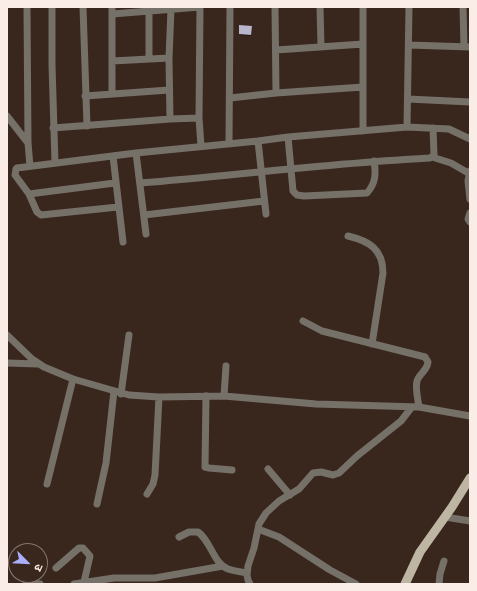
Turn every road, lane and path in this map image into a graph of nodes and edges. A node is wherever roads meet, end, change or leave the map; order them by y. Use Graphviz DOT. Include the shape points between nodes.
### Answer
graph roads {
  1 [pos="27,7"];
  2 [pos="52,7"];
  3 [pos="83,7"];
  4 [pos="230,7"];
  5 [pos="275,7"];
  6 [pos="320,7"];
  7 [pos="363,7"];
  8 [pos="409,7"];
  9 [pos="463,7"];
  10 [pos="170,9"];
  11 [pos="112,10"];
  12 [pos="149,11"];
  13 [pos="467,23"];
  14 [pos="363,44"];
  15 [pos="409,45"];
  16 [pos="321,46"];
  17 [pos="467,47"];
  18 [pos="276,50"];
  19 [pos="169,58"];
  20 [pos="149,59"];
  21 [pos="112,61"];
  22 [pos="363,87"];
  23 [pos="169,90"];
  24 [pos="112,93"];
  25 [pos="276,93"];
  26 [pos="85,96"];
  27 [pos="230,98"];
  28 [pos="408,99"];
  29 [pos="470,102"];
  30 [pos="7,116"];
  31 [pos="199,118"];
  32 [pos="170,119"];
  33 [pos="87,126"];
  34 [pos="407,127"];
  35 [pos="53,128"];
  36 [pos="433,128"];
  37 [pos="363,131"];
  38 [pos="288,137"];
  39 [pos="470,139"];
  40 [pos="258,141"];
  41 [pos="28,143"];
  42 [pos="229,144"];
  43 [pos="201,146"];
  44 [pos="136,153"];
  45 [pos="113,156"];
  46 [pos="432,157"];
  47 [pos="374,161"];
  48 [pos="55,163"];
  49 [pos="30,166"];
  50 [pos="291,168"];
  51 [pos="261,172"];
  52 [pos="470,173"];
  53 [pos="115,183"];
  54 [pos="140,183"];
  55 [pos="28,194"];
  56 [pos="470,199"];
  57 [pos="264,201"];
  58 [pos="118,207"];
  59 [pos="470,213"];
  60 [pos="266,214"];
  61 [pos="144,215"];
  62 [pos="470,222"];
  63 [pos="146,234"];
  64 [pos="348,236"];
  65 [pos="123,242"];
  66 [pos="303,321"];
  67 [pos="7,335"];
  68 [pos="129,335"];
  69 [pos="372,344"];
  70 [pos="7,363"];
  71 [pos="38,364"];
  72 [pos="226,366"];
  73 [pos="73,379"];
  74 [pos="118,392"];
  75 [pos="206,396"];
  76 [pos="224,396"];
  77 [pos="159,397"];
  78 [pos="419,407"];
  79 [pos="411,408"];
  80 [pos="470,416"];
  81 [pos="268,469"];
  82 [pos="232,470"];
  83 [pos="470,478"];
  84 [pos="47,484"];
  85 [pos="147,494"];
  86 [pos="290,495"];
  87 [pos="97,504"];
  88 [pos="445,518"];
  89 [pos="470,521"];
  90 [pos="258,529"];
  91 [pos="179,537"];
  92 [pos="444,561"];
  93 [pos="223,566"];
  94 [pos="56,568"];
  95 [pos="247,573"];
  96 [pos="84,582"];
  97 [pos="26,583"];
  98 [pos="40,584"];
  99 [pos="74,584"];
  100 [pos="250,584"];
  101 [pos="356,584"];
  102 [pos="405,584"];
  103 [pos="439,584"];
  1 -- 41 [label="street"];
  2 -- 35 [label="street"];
  3 -- 26 [label="street"];
  4 -- 27 [label="street"];
  5 -- 18 [label="street"];
  6 -- 16 [label="street"];
  7 -- 14 [label="street"];
  8 -- 15 [label="street"];
  9 -- 13 [label="street"];
  10 -- 12 [label="street"];
  10 -- 19 [label="street"];
  10 -- 31 [label="street" via="200,7"];
  11 -- 12 [label="street"];
  11 -- 21 [label="street"];
  12 -- 20 [label="street"];
  13 -- 17 [label="street"];
  14 -- 16 [label="street"];
  14 -- 22 [label="street"];
  15 -- 17 [label="street"];
  15 -- 28 [label="street"];
  16 -- 18 [label="street"];
  18 -- 25 [label="street"];
  19 -- 20 [label="street"];
  19 -- 23 [label="street"];
  20 -- 21 [label="street"];
  21 -- 24 [label="street"];
  22 -- 25 [label="street"];
  22 -- 37 [label="street"];
  23 -- 24 [label="street"];
  23 -- 32 [label="street"];
  24 -- 26 [label="street"];
  25 -- 27 [label="street"];
  26 -- 33 [label="street"];
  27 -- 42 [label="street"];
  28 -- 29 [label="street"];
  28 -- 34 [label="street"];
  30 -- 41 [label="street"];
  31 -- 32 [label="street"];
  31 -- 43 [label="street"];
  32 -- 33 [label="street"];
  33 -- 35 [label="street"];
  34 -- 36 [label="street"];
  34 -- 37 [label="street"];
  35 -- 48 [label="street"];
  36 -- 39 [label="street" via="449,130"];
  36 -- 46 [label="street"];
  37 -- 38 [label="street"];
  38 -- 40 [label="street"];
  38 -- 50 [label="street"];
  40 -- 42 [label="street"];
  40 -- 51 [label="street"];
  41 -- 49 [label="street"];
  42 -- 43 [label="street"];
  43 -- 44 [label="street"];
  44 -- 45 [label="street"];
  44 -- 54 [label="street"];
  45 -- 48 [label="street"];
  45 -- 53 [label="street"];
  46 -- 47 [label="street"];
  46 -- 52 [label="street"];
  47 -- 50 [label="street"];
  47 -- 50 [label="street" via="375,179 369,192 365,194 297,195 293,190"];
  48 -- 49 [label="street"];
  49 -- 55 [label="street" via="17,168 15,172"];
  50 -- 51 [label="street"];
  51 -- 54 [label="street"];
  51 -- 57 [label="street"];
  52 -- 56 [label="street"];
  53 -- 55 [label="street"];
  53 -- 58 [label="street"];
  54 -- 61 [label="street"];
  55 -- 58 [label="street" via="41,215"];
  57 -- 60 [label="street"];
  57 -- 61 [label="street"];
  58 -- 65 [label="street"];
  59 -- 62 [label="street"];
  61 -- 63 [label="street"];
  64 -- 69 [label="street" via="370,244 381,256 383,263 384,273"];
  66 -- 69 [label="street" via="319,330"];
  67 -- 71 [label="street"];
  68 -- 74 [label="street"];
  69 -- 78 [label="street" via="427,359 428,366 416,384"];
  70 -- 71 [label="street"];
  71 -- 73 [label="street"];
  72 -- 76 [label="street"];
  73 -- 74 [label="street"];
  73 -- 84 [label="street"];
  74 -- 77 [label="street" via="136,397"];
  74 -- 87 [label="street"];
  75 -- 76 [label="street"];
  75 -- 77 [label="street"];
  75 -- 82 [label="street" via="206,467"];
  76 -- 79 [label="street" via="316,404"];
  77 -- 85 [label="street" via="155,475"];
  78 -- 79 [label="street"];
  78 -- 80 [label="street"];
  79 -- 86 [label="street" via="400,421 339,473 314,473"];
  81 -- 86 [label="street"];
  83 -- 88 [label="main road"];
  86 -- 90 [label="street" via="266,513"];
  88 -- 89 [label="street"];
  88 -- 102 [label="main road" via="420,552"];
  90 -- 95 [label="street"];
  90 -- 101 [label="street" via="279,537"];
  91 -- 93 [label="street" via="189,532 198,532"];
  92 -- 103 [label="street"];
  93 -- 95 [label="street"];
  93 -- 96 [label="street" via="155,578 114,578"];
  94 -- 96 [label="street" via="79,548 83,548 90,556"];
  95 -- 100 [label="street"];
  96 -- 99 [label="street"];
  97 -- 98 [label="street"];
}
